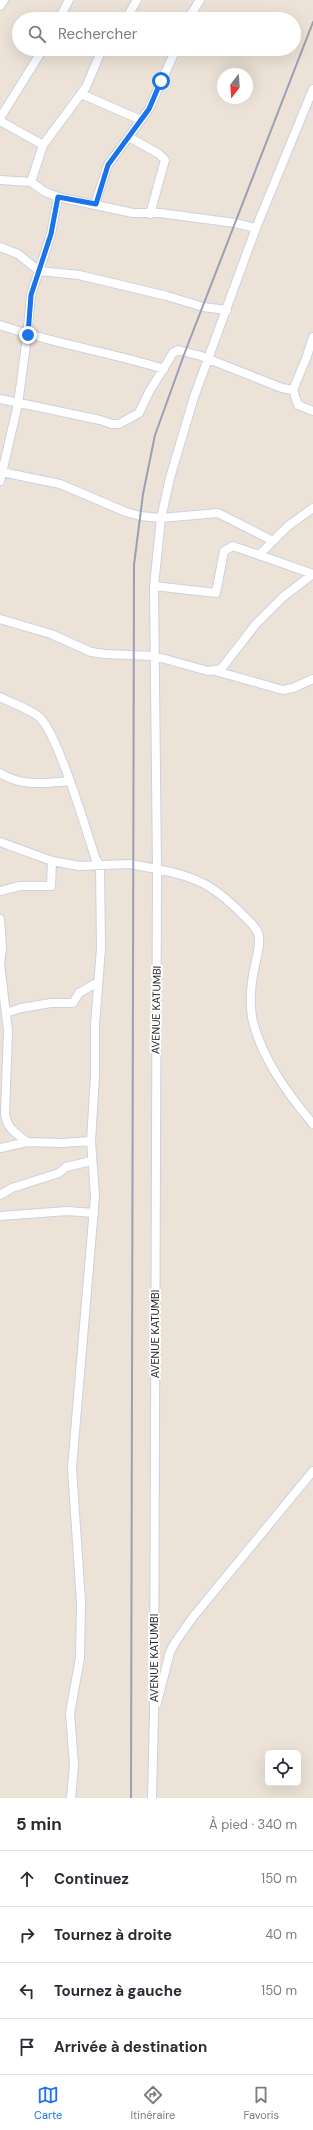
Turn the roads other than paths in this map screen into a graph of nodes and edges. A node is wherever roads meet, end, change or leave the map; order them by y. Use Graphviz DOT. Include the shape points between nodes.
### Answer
graph roads {
  1 [pos="4,0"];
  2 [pos="69,0"];
  3 [pos="137,0"];
  4 [pos="200,0"];
  5 [pos="0,6"];
  6 [pos="63,12"];
  7 [pos="130,12"];
  8 [pos="192,12"];
  9 [pos="39,56"];
  10 [pos="100,56"];
  11 [pos="173,56"];
  12 [pos="313,89"];
  13 [pos="81,94"];
  14 [pos="0,119"];
  15 [pos="141,120"];
  16 [pos="129,137"];
  17 [pos="43,145"];
  18 [pos="0,180"];
  19 [pos="31,182"];
  20 [pos="58,197"];
  21 [pos="96,204"];
  22 [pos="150,214"];
  23 [pos="256,228"];
  24 [pos="0,247"];
  25 [pos="39,271"];
  26 [pos="227,310"];
  27 [pos="0,325"];
  28 [pos="28,335"];
  29 [pos="313,337"];
  30 [pos="208,360"];
  31 [pos="164,369"];
  32 [pos="293,390"];
  33 [pos="0,399"];
  34 [pos="18,404"];
  35 [pos="313,411"];
  36 [pos="1,476"];
  37 [pos="313,508"];
  38 [pos="161,518"];
  39 [pos="273,541"];
  40 [pos="259,554"];
  41 [pos="313,574"];
  42 [pos="154,586"];
  43 [pos="0,619"];
  44 [pos="154,656"];
  45 [pos="215,670"];
  46 [pos="313,680"];
  47 [pos="0,697"];
  48 [pos="0,773"];
  49 [pos="70,781"];
  50 [pos="0,842"];
  51 [pos="52,861"];
  52 [pos="100,865"];
  53 [pos="157,869"];
  54 [pos="0,891"];
  55 [pos="0,919"];
  56 [pos="1,980"];
  57 [pos="98,982"];
  58 [pos="6,1013"];
  59 [pos="2,1081"];
  60 [pos="313,1124"];
  61 [pos="90,1141"];
  62 [pos="26,1142"];
  63 [pos="0,1148"];
  64 [pos="92,1161"];
  65 [pos="0,1195"];
  66 [pos="94,1214"];
  67 [pos="0,1216"];
  68 [pos="313,1471"];
  69 [pos="154,1713"];
  70 [pos="71,1798"];
  71 [pos="152,1798"];
  1 -- 5 [label="street"];
  2 -- 6 [label="street"];
  3 -- 7 [label="street"];
  4 -- 8 [label="street"];
  9 -- 14 [label="street"];
  10 -- 13 [label="street"];
  11 -- 15 [label="street" via="149,109"];
  12 -- 23 [label="street, AVENUE KATUMBI"];
  13 -- 15 [label="street"];
  13 -- 17 [label="street"];
  14 -- 17 [label="street"];
  15 -- 16 [label="street"];
  16 -- 21 [label="street" via="108,165"];
  16 -- 22 [label="street" via="165,160"];
  17 -- 19 [label="street"];
  18 -- 19 [label="street"];
  19 -- 20 [label="street"];
  20 -- 21 [label="street"];
  20 -- 25 [label="street" via="51,234"];
  21 -- 22 [label="street" via="133,213"];
  22 -- 23 [label="street" via="160,213 229,222"];
  23 -- 26 [label="street, AVENUE KATUMBI"];
  24 -- 25 [label="street" via="18,254"];
  25 -- 26 [label="street" via="79,275 203,307"];
  25 -- 28 [label="street" via="31,295"];
  26 -- 30 [label="street, AVENUE KATUMBI"];
  27 -- 28 [label="street"];
  28 -- 31 [label="street"];
  28 -- 34 [label="street"];
  29 -- 32 [label="street"];
  30 -- 31 [label="street" via="191,353 175,351"];
  30 -- 32 [label="street"];
  30 -- 38 [label="street, AVENUE KATUMBI" via="176,455"];
  31 -- 34 [label="street" via="139,413 119,424"];
  32 -- 35 [label="street" via="298,404"];
  33 -- 34 [label="street"];
  34 -- 36 [label="street"];
  36 -- 38 [label="street" via="60,484 126,512"];
  37 -- 39 [label="street" via="288,526"];
  38 -- 39 [label="street" via="218,513"];
  38 -- 42 [label="street, AVENUE KATUMBI"];
  39 -- 40 [label="street"];
  40 -- 41 [label="street"];
  40 -- 42 [label="street" via="238,546 224,550 216,593"];
  41 -- 45 [label="street" via="283,596 256,624 221,668"];
  42 -- 44 [label="street, AVENUE KATUMBI"];
  43 -- 44 [label="street" via="51,634 91,652"];
  44 -- 45 [label="street" via="208,671"];
  44 -- 53 [label="street, AVENUE KATUMBI"];
  45 -- 46 [label="street" via="283,690"];
  47 -- 49 [label="street" via="38,716 46,725"];
  48 -- 49 [label="street" via="8,778 28,783"];
  49 -- 52 [label="street" via="96,860"];
  50 -- 51 [label="street"];
  51 -- 52 [label="street" via="79,866"];
  51 -- 54 [label="street" via="51,886 20,886"];
  52 -- 53 [label="street" via="129,864"];
  52 -- 57 [label="street" via="101,948"];
  53 -- 60 [label="street" via="210,886 224,896 258,932 259,945 252,982 253,1021 266,1055 291,1098"];
  53 -- 69 [label="street, AVENUE KATUMBI"];
  55 -- 56 [label="street"];
  56 -- 58 [label="street"];
  57 -- 58 [label="street" via="79,993 73,1003 51,1003"];
  57 -- 61 [label="street"];
  58 -- 59 [label="street" via="8,1031"];
  59 -- 62 [label="street" via="6,1123 10,1130"];
  61 -- 62 [label="street"];
  61 -- 64 [label="street"];
  62 -- 63 [label="street"];
  64 -- 65 [label="street" via="66,1167 59,1173 12,1188"];
  64 -- 66 [label="street"];
  66 -- 67 [label="street" via="67,1211"];
  66 -- 70 [label="street" via="72,1468 81,1602 80,1658 70,1713 74,1765"];
  68 -- 69 [label="street" via="192,1617 176,1641 170,1652"];
  69 -- 71 [label="street, AVENUE KATUMBI"];
}
